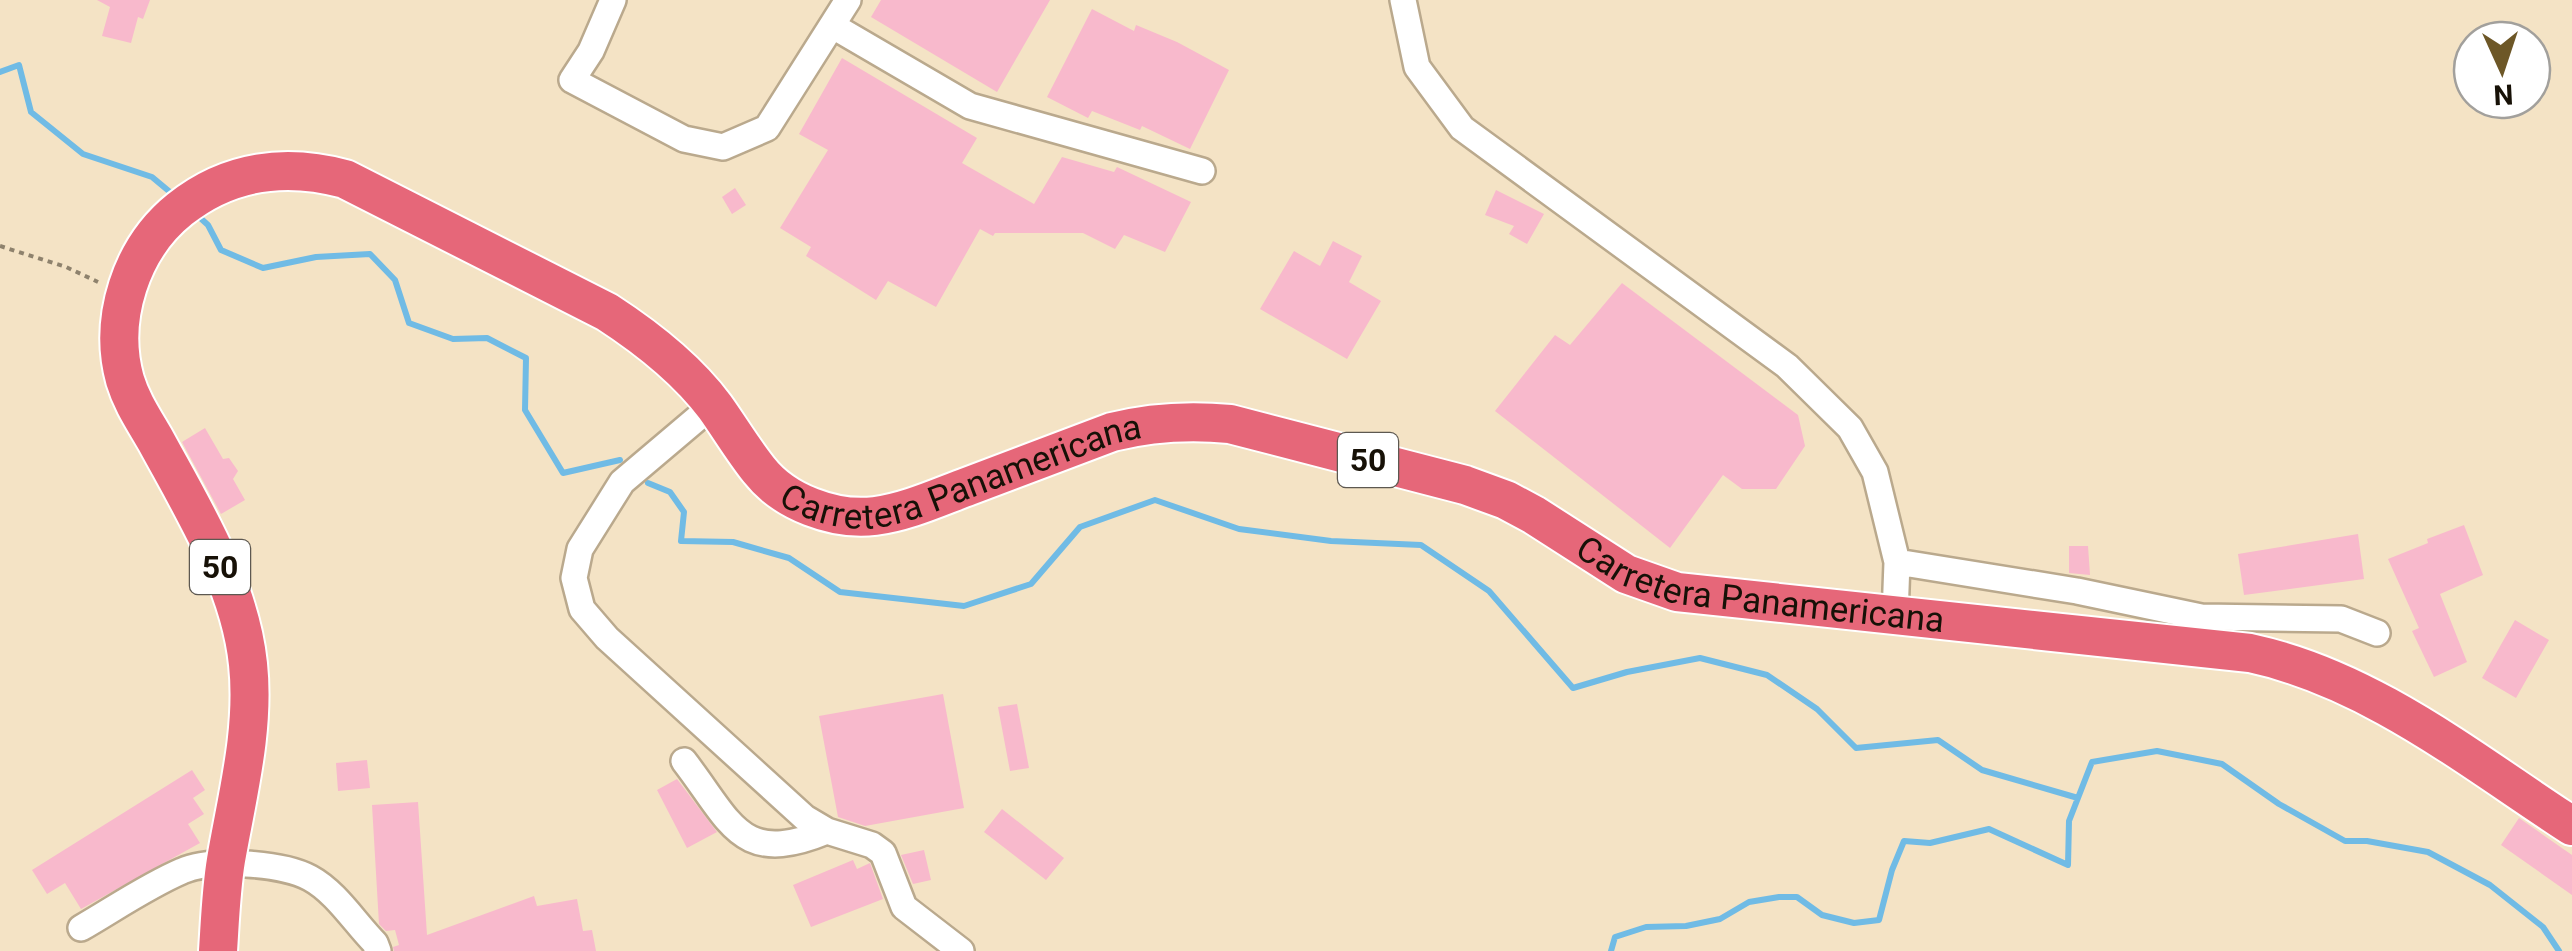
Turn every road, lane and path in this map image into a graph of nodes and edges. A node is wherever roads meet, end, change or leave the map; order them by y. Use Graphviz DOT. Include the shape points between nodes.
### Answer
graph roads {
  1 [pos="612,0"];
  2 [pos="848,0"];
  3 [pos="1404,0"];
  4 [pos="833,26"];
  5 [pos="1202,171"];
  6 [pos="0,246"];
  7 [pos="125,294"];
  8 [pos="713,404"];
  9 [pos="1897,562"];
  10 [pos="1894,616"];
  11 [pos="2377,634"];
  12 [pos="684,761"];
  13 [pos="2572,826"];
  14 [pos="826,830"];
  15 [pos="225,865"];
  16 [pos="81,928"];
  17 [pos="218,951"];
  18 [pos="378,951"];
  19 [pos="961,951"];
  1 -- 4 [label="street" via="572,80 684,140 723,146 767,128"];
  2 -- 4 [label="street"];
  3 -- 9 [label="street" via="1417,68 1462,128 1788,366 1850,428 1876,472"];
  4 -- 5 [label="street" via="970,106"];
  6 -- 7 [label="path"];
  7 -- 8 [label="highway, Carretera Panamericana / 50" via="150,240 195,197 264,171 319,172 345,179 607,312 658,348"];
  7 -- 15 [label="highway, Carretera Panamericana / 50" via="120,347 129,391 218,562 242,630 250,703"];
  8 -- 10 [label="highway, Carretera Panamericana / 50" via="778,488 850,516 922,504 1126,428 1166,421 1230,424 1506,500 1626,574 1677,592"];
  8 -- 14 [label="street" via="622,482 580,549 574,578 582,609 805,818"];
  9 -- 10 [label="street"];
  9 -- 11 [label="street" via="2201,617 2341,619"];
  10 -- 13 [label="highway, Carretera Panamericana / 50" via="2250,653 2309,668 2369,695"];
  12 -- 14 [label="street" via="744,838 776,847"];
  14 -- 19 [label="street" via="883,853 904,907"];
  15 -- 16 [label="street" via="185,869"];
  15 -- 17 [label="highway, Carretera Panamericana / 50"];
  15 -- 18 [label="street" via="272,866 311,878"];
}
